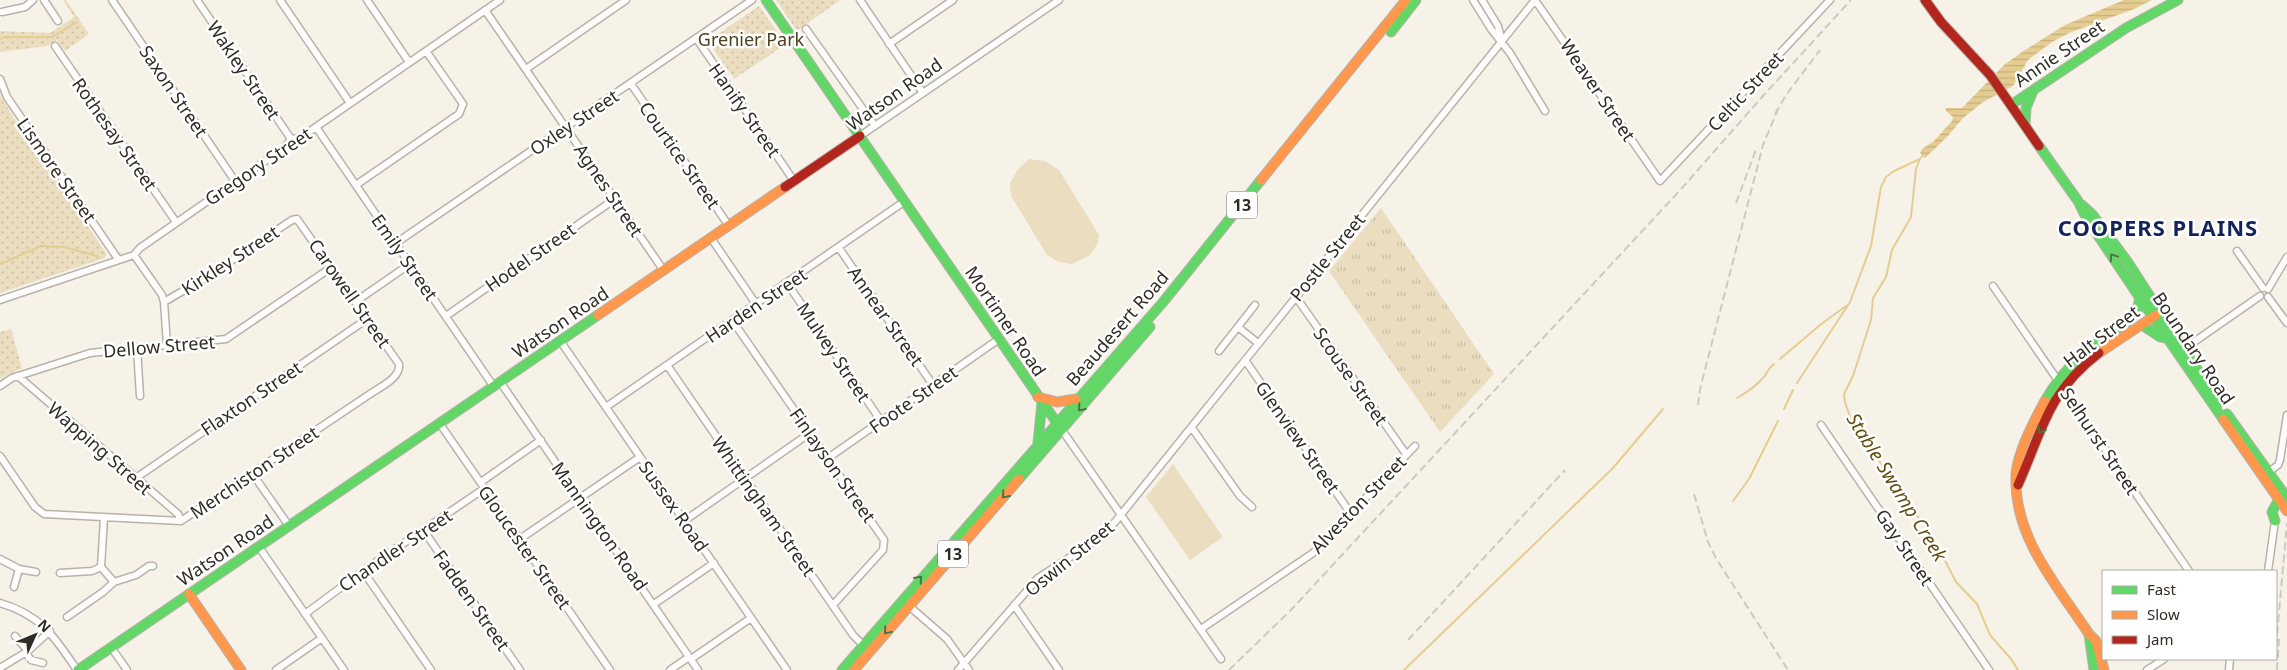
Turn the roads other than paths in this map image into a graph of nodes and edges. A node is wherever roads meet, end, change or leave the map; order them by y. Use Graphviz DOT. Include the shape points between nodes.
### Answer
graph roads {
  1 [pos="33,0"];
  2 [pos="44,0"];
  3 [pos="112,0"];
  4 [pos="197,0"];
  5 [pos="280,0"];
  6 [pos="366,0"];
  7 [pos="500,0"];
  8 [pos="626,0"];
  9 [pos="752,0"];
  10 [pos="766,0"];
  11 [pos="860,0"];
  12 [pos="953,0"];
  13 [pos="1059,0"];
  14 [pos="1406,0"];
  15 [pos="1416,0"];
  16 [pos="1474,0"];
  17 [pos="1482,0"];
  18 [pos="1535,0"];
  19 [pos="1830,0"];
  20 [pos="1925,0"];
  21 [pos="2178,0"];
  22 [pos="485,10"];
  23 [pos="2,12"];
  24 [pos="58,21"];
  25 [pos="806,29"];
  26 [pos="696,38"];
  27 [pos="1501,39"];
  28 [pos="890,44"];
  29 [pos="54,46"];
  30 [pos="426,50"];
  31 [pos="409,62"];
  32 [pos="526,69"];
  33 [pos="0,79"];
  34 [pos="631,84"];
  35 [pos="2033,90"];
  36 [pos="923,93"];
  37 [pos="350,103"];
  38 [pos="2011,105"];
  39 [pos="1545,111"];
  40 [pos="2025,125"];
  41 [pos="874,126"];
  42 [pos="316,127"];
  43 [pos="566,127"];
  44 [pos="860,136"];
  45 [pos="291,139"];
  46 [pos="236,181"];
  47 [pos="794,181"];
  48 [pos="1660,181"];
  49 [pos="356,185"];
  50 [pos="615,199"];
  51 [pos="2078,201"];
  52 [pos="904,202"];
  53 [pos="297,219"];
  54 [pos="176,222"];
  55 [pos="729,226"];
  56 [pos="711,238"];
  57 [pos="396,243"];
  58 [pos="839,248"];
  59 [pos="2237,251"];
  60 [pos="134,255"];
  61 [pos="2287,257"];
  62 [pos="118,259"];
  63 [pos="410,264"];
  64 [pos="332,267"];
  65 [pos="664,270"];
  66 [pos="787,283"];
  67 [pos="1993,286"];
  68 [pos="2266,288"];
  69 [pos="2260,296"];
  70 [pos="1296,297"];
  71 [pos="2140,297"];
  72 [pos="2268,297"];
  73 [pos="0,300"];
  74 [pos="164,302"];
  75 [pos="355,302"];
  76 [pos="756,304"];
  77 [pos="1255,305"];
  78 [pos="2155,313"];
  79 [pos="446,316"];
  80 [pos="367,319"];
  81 [pos="732,320"];
  82 [pos="2287,323"];
  83 [pos="2142,325"];
  84 [pos="1238,327"];
  85 [pos="2121,327"];
  86 [pos="2168,338"];
  87 [pos="999,339"];
  88 [pos="561,342"];
  89 [pos="1258,343"];
  90 [pos="167,345"];
  91 [pos="137,348"];
  92 [pos="2182,350"];
  93 [pos="1219,351"];
  94 [pos="1245,360"];
  95 [pos="667,365"];
  96 [pos="400,369"];
  97 [pos="18,376"];
  98 [pos="2058,379"];
  99 [pos="934,384"];
  100 [pos="498,385"];
  101 [pos="0,386"];
  102 [pos="2063,387"];
  103 [pos="140,396"];
  104 [pos="1040,399"];
  105 [pos="1076,400"];
  106 [pos="606,407"];
  107 [pos="2287,415"];
  108 [pos="882,421"];
  109 [pos="1056,422"];
  110 [pos="440,424"];
  111 [pos="1822,425"];
  112 [pos="1192,428"];
  113 [pos="1062,430"];
  114 [pos="810,433"];
  115 [pos="541,440"];
  116 [pos="1038,443"];
  117 [pos="1415,446"];
  118 [pos="1406,454"];
  119 [pos="0,456"];
  120 [pos="640,457"];
  121 [pos="828,458"];
  122 [pos="2269,472"];
  123 [pos="252,473"];
  124 [pos="136,478"];
  125 [pos="746,478"];
  126 [pos="481,482"];
  127 [pos="2018,486"];
  128 [pos="485,488"];
  129 [pos="580,498"];
  130 [pos="2283,499"];
  131 [pos="1252,507"];
  132 [pos="2287,511"];
  133 [pos="1120,514"];
  134 [pos="1351,514"];
  135 [pos="104,518"];
  136 [pos="181,521"];
  137 [pos="684,521"];
  138 [pos="2275,521"];
  139 [pos="289,526"];
  140 [pos="424,531"];
  141 [pos="520,539"];
  142 [pos="259,547"];
  143 [pos="0,559"];
  144 [pos="714,564"];
  145 [pos="153,566"];
  146 [pos="101,567"];
  147 [pos="19,569"];
  148 [pos="2188,570"];
  149 [pos="2268,570"];
  150 [pos="363,571"];
  151 [pos="36,572"];
  152 [pos="60,573"];
  153 [pos="114,582"];
  154 [pos="14,587"];
  155 [pos="189,594"];
  156 [pos="0,603"];
  157 [pos="654,604"];
  158 [pos="1014,605"];
  159 [pos="833,606"];
  160 [pos="909,606"];
  161 [pos="305,614"];
  162 [pos="68,617"];
  163 [pos="751,618"];
  164 [pos="1201,629"];
  165 [pos="50,631"];
  166 [pos="2089,634"];
  167 [pos="15,636"];
  168 [pos="322,638"];
  169 [pos="863,645"];
  170 [pos="111,647"];
  171 [pos="27,652"];
  172 [pos="690,658"];
  173 [pos="1221,659"];
  174 [pos="2162,660"];
  175 [pos="43,662"];
  176 [pos="964,662"];
  177 [pos="0,668"];
  178 [pos="78,670"];
  179 [pos="127,670"];
  180 [pos="241,670"];
  181 [pos="276,670"];
  182 [pos="344,670"];
  183 [pos="431,670"];
  184 [pos="520,670"];
  185 [pos="610,670"];
  186 [pos="670,670"];
  187 [pos="698,670"];
  188 [pos="787,670"];
  189 [pos="842,670"];
  190 [pos="854,670"];
  191 [pos="958,670"];
  192 [pos="969,670"];
  193 [pos="1059,670"];
  194 [pos="1989,670"];
  195 [pos="2094,670"];
  196 [pos="2104,670"];
  197 [pos="2147,670"];
  1 -- 23 [label="street" via="25,7"];
  2 -- 24 [label="street"];
  3 -- 46 [label="street, Saxon Street"];
  4 -- 45 [label="street, Wakley Street"];
  5 -- 37 [label="street"];
  6 -- 31 [label="street"];
  7 -- 22 [label="street, Gregory Street"];
  8 -- 32 [label="street"];
  9 -- 26 [label="street, Oxley Street"];
  10 -- 44 [label="main road, Mortimer Road"];
  11 -- 28 [label="street"];
  12 -- 28 [label="street"];
  13 -- 36 [label="street, Watson Road"];
  14 -- 105 [label="main road, Beaudesert Road / 13" via="1164,301"];
  15 -- 113 [label="main road, Beaudesert Road / 13, one-way" via="1213,253"];
  16 -- 27 [label="street"];
  17 -- 27 [label="street" via="1498,26"];
  18 -- 27 [label="street, Postle Street"];
  18 -- 48 [label="street, Weaver Street"];
  19 -- 48 [label="street, Celtic Street"];
  20 -- 38 [label="main road, Boundary Road" via="1990,75"];
  21 -- 35 [label="main road, Annie Street" via="2126,28"];
  22 -- 30 [label="street, Gregory Street"];
  22 -- 32 [label="street, Agnes Street"];
  25 -- 41 [label="street"];
  26 -- 34 [label="street, Oxley Street"];
  26 -- 47 [label="street, Hanify Street"];
  27 -- 39 [label="street"];
  27 -- 70 [label="street, Postle Street"];
  28 -- 36 [label="street"];
  29 -- 54 [label="street, Rothesay Street"];
  30 -- 31 [label="street, Gregory Street"];
  30 -- 49 [label="street" via="463,104 462,110"];
  31 -- 37 [label="street, Gregory Street"];
  32 -- 43 [label="street, Agnes Street"];
  33 -- 62 [label="street, Lismore Street" via="7,97"];
  34 -- 43 [label="street, Oxley Street"];
  34 -- 55 [label="street, Courtice Street"];
  35 -- 38 [label="main road, Annie Street"];
  35 -- 40 [label="main road" via="2026,108"];
  36 -- 41 [label="street, Watson Road"];
  37 -- 42 [label="street, Gregory Street"];
  38 -- 40 [label="main road, Boundary Road"];
  40 -- 51 [label="main road, Boundary Road"];
  41 -- 44 [label="street, Watson Road"];
  42 -- 45 [label="street, Gregory Street" via="300,138"];
  42 -- 49 [label="street, Emily Street"];
  43 -- 50 [label="street, Agnes Street"];
  43 -- 57 [label="street, Oxley Street"];
  44 -- 47 [label="main road, Watson Road"];
  44 -- 52 [label="main road, Mortimer Road"];
  45 -- 46 [label="street, Gregory Street" via="284,148"];
  46 -- 54 [label="street, Gregory Street"];
  47 -- 55 [label="main road, Watson Road"];
  49 -- 57 [label="street, Emily Street"];
  50 -- 65 [label="street, Agnes Street"];
  50 -- 79 [label="street, Hodel Street"];
  71 -- 51 [label="main road, Boundary Road, one-way" via="2086,219"];
  51 -- 78 [label="main road, Boundary Road" via="2117,246"];
  52 -- 58 [label="street, Harden Street"];
  52 -- 87 [label="main road, Mortimer Road"];
  53 -- 64 [label="street, Carowell Street"];
  53 -- 74 [label="street, Kirkley Street"];
  54 -- 60 [label="street, Gregory Street"];
  55 -- 56 [label="main road, Watson Road"];
  56 -- 65 [label="main road, Watson Road"];
  56 -- 76 [label="street"];
  57 -- 63 [label="street, Emily Street"];
  58 -- 66 [label="street, Harden Street"];
  58 -- 99 [label="street, Annear Street"];
  59 -- 68 [label="street"];
  60 -- 62 [label="street, Gregory Street"];
  60 -- 74 [label="street"];
  61 -- 68 [label="street"];
  62 -- 73 [label="street, Gregory Street"];
  63 -- 75 [label="street"];
  63 -- 79 [label="street, Emily Street"];
  64 -- 75 [label="street, Carowell Street"];
  64 -- 90 [label="street, Dellow Street" via="226,339"];
  65 -- 88 [label="main road, Watson Road"];
  66 -- 76 [label="street, Harden Street"];
  66 -- 108 [label="street, Mulvey Street"];
  67 -- 98 [label="street, Selhurst Street"];
  68 -- 69 [label="street" via="2260,291"];
  68 -- 72 [label="street"];
  69 -- 72 [label="street"];
  69 -- 92 [label="street"];
  70 -- 89 [label="street, Postle Street"];
  70 -- 118 [label="street, Scouse Street"];
  71 -- 78 [label="main road, Boundary Road"];
  71 -- 85 [label="main road" via="2135,315"];
  72 -- 82 [label="street"];
  74 -- 90 [label="street"];
  75 -- 80 [label="street, Carowell Street"];
  76 -- 81 [label="street, Harden Street"];
  77 -- 84 [label="street"];
  78 -- 83 [label="main road, Halt Street"];
  78 -- 85 [label="main road, Halt Street"];
  78 -- 86 [label="main road, Boundary Road"];
  78 -- 92 [label="main road, Boundary Road"];
  79 -- 100 [label="street, Emily Street"];
  80 -- 96 [label="street, Carowell Street"];
  80 -- 124 [label="street, Flaxton Street"];
  81 -- 95 [label="street, Harden Street"];
  81 -- 114 [label="street, Finlayson Street"];
  83 -- 86 [label="main road" via="2160,337"];
  83 -- 102 [label="main road, Halt Street" via="2082,367"];
  84 -- 89 [label="street"];
  84 -- 93 [label="street"];
  85 -- 98 [label="main road, Halt Street" via="2074,360"];
  86 -- 92 [label="main road, Boundary Road"];
  87 -- 99 [label="street, Foote Street"];
  87 -- 104 [label="main road, Mortimer Road"];
  88 -- 100 [label="main road, Watson Road"];
  88 -- 106 [label="street, Sussex Road"];
  89 -- 94 [label="street, Postle Street"];
  90 -- 91 [label="street, Dellow Street"];
  91 -- 97 [label="street, Dellow Street" via="90,353"];
  91 -- 103 [label="street"];
  92 -- 122 [label="main road, Boundary Road"];
  92 -- 130 [label="main road, Boundary Road"];
  94 -- 112 [label="street, Postle Street"];
  94 -- 134 [label="street, Glenview Street"];
  95 -- 106 [label="street, Harden Street"];
  95 -- 125 [label="street, Whittingham Street"];
  96 -- 123 [label="street, Merchiston Street" via="397,375"];
  97 -- 101 [label="street, Dellow Street"];
  97 -- 124 [label="street, Wapping Street"];
  98 -- 102 [label="street, Selhurst Street"];
  98 -- 127 [label="main road, Halt Street" via="2042,404 2022,449 2016,474"];
  99 -- 108 [label="street, Foote Street"];
  100 -- 110 [label="main road, Watson Road"];
  100 -- 115 [label="street, Mannington Road"];
  102 -- 127 [label="main road, Halt Street, one-way"];
  102 -- 148 [label="street, Selhurst Street"];
  104 -- 105 [label="main road" via="1057,402"];
  104 -- 109 [label="main road, Mortimer Road"];
  104 -- 116 [label="main road"];
  105 -- 109 [label="main road, Beaudesert Road / 13"];
  106 -- 120 [label="street, Sussex Road"];
  107 -- 122 [label="street" via="2280,462"];
  108 -- 121 [label="street, Foote Street"];
  109 -- 113 [label="main road, Mortimer Road"];
  109 -- 116 [label="main road, Beaudesert Road / 13"];
  110 -- 126 [label="street, Gloucester Street"];
  110 -- 139 [label="main road, Watson Road"];
  111 -- 194 [label="street, Gay Street"];
  112 -- 131 [label="street" via="1240,496"];
  112 -- 133 [label="street, Postle Street"];
  113 -- 133 [label="street, Mortimer Road"];
  113 -- 160 [label="main road, Beaudesert Road / 13, one-way"];
  114 -- 121 [label="street, Finlayson Street"];
  114 -- 125 [label="street"];
  115 -- 126 [label="street"];
  115 -- 129 [label="street, Mannington Road"];
  169 -- 116 [label="main road, Beaudesert Road / 13, one-way"];
  117 -- 118 [label="street, Alveston Street"];
  118 -- 134 [label="street, Alveston Street"];
  119 -- 135 [label="street, Merchiston Street" via="35,507 44,514"];
  120 -- 129 [label="street"];
  120 -- 137 [label="street, Sussex Road"];
  121 -- 159 [label="street, Finlayson Street" via="885,545"];
  122 -- 130 [label="main road, Boundary Road"];
  123 -- 136 [label="street, Merchiston Street"];
  123 -- 139 [label="street"];
  124 -- 136 [label="street, Wapping Street" via="178,514"];
  125 -- 137 [label="street"];
  125 -- 159 [label="street, Whittingham Street"];
  126 -- 128 [label="street, Gloucester Street"];
  127 -- 166 [label="main road, Halt Street" via="2020,518 2029,543"];
  128 -- 140 [label="street, Chandler Street"];
  128 -- 141 [label="street, Gloucester Street"];
  129 -- 141 [label="street"];
  129 -- 157 [label="street, Mannington Road"];
  130 -- 132 [label="main road, Boundary Road"];
  130 -- 138 [label="main road" via="2272,512"];
  133 -- 158 [label="street, Oswin Street" via="1092,543 1038,578"];
  133 -- 164 [label="street, Mortimer Road"];
  134 -- 164 [label="street, Alveston Street" via="1313,553"];
  135 -- 136 [label="street, Merchiston Street"];
  135 -- 146 [label="street"];
  137 -- 144 [label="street, Sussex Road"];
  138 -- 149 [label="street"];
  139 -- 142 [label="main road, Watson Road"];
  140 -- 150 [label="street, Chandler Street"];
  140 -- 184 [label="street, Fadden Street"];
  141 -- 185 [label="street, Gloucester Street"];
  142 -- 155 [label="main road, Watson Road"];
  142 -- 161 [label="street"];
  143 -- 147 [label="street"];
  144 -- 157 [label="street"];
  144 -- 163 [label="street, Sussex Road"];
  145 -- 153 [label="street"];
  146 -- 152 [label="street" via="92,571"];
  146 -- 153 [label="street"];
  147 -- 151 [label="street"];
  147 -- 154 [label="street"];
  150 -- 161 [label="street, Chandler Street"];
  150 -- 183 [label="street"];
  153 -- 162 [label="street"];
  155 -- 170 [label="main road, Watson Road"];
  155 -- 180 [label="main road"];
  156 -- 165 [label="street" via="24,611"];
  157 -- 172 [label="street, Mannington Road"];
  158 -- 176 [label="street, Oswin Street"];
  158 -- 193 [label="street"];
  159 -- 169 [label="street, Whittingham Street"];
  160 -- 176 [label="street" via="947,639"];
  160 -- 190 [label="main road, Beaudesert Road / 13, one-way"];
  161 -- 168 [label="street"];
  163 -- 172 [label="street"];
  163 -- 188 [label="street, Sussex Road"];
  164 -- 173 [label="street, Mortimer Road"];
  165 -- 171 [label="street"];
  165 -- 178 [label="street"];
  166 -- 195 [label="main road"];
  166 -- 196 [label="main road, Halt Street" via="2096,641"];
  167 -- 171 [label="street"];
  168 -- 181 [label="street"];
  168 -- 182 [label="street"];
  169 -- 189 [label="main road, Beaudesert Road / 13"];
  170 -- 178 [label="main road, Watson Road"];
  170 -- 179 [label="street"];
  171 -- 175 [label="street" via="32,660"];
  171 -- 177 [label="street"];
  172 -- 186 [label="street"];
  172 -- 187 [label="street, Mannington Road"];
  174 -- 197 [label="street"];
  176 -- 191 [label="street, Oswin Street"];
  176 -- 192 [label="street"];
}
